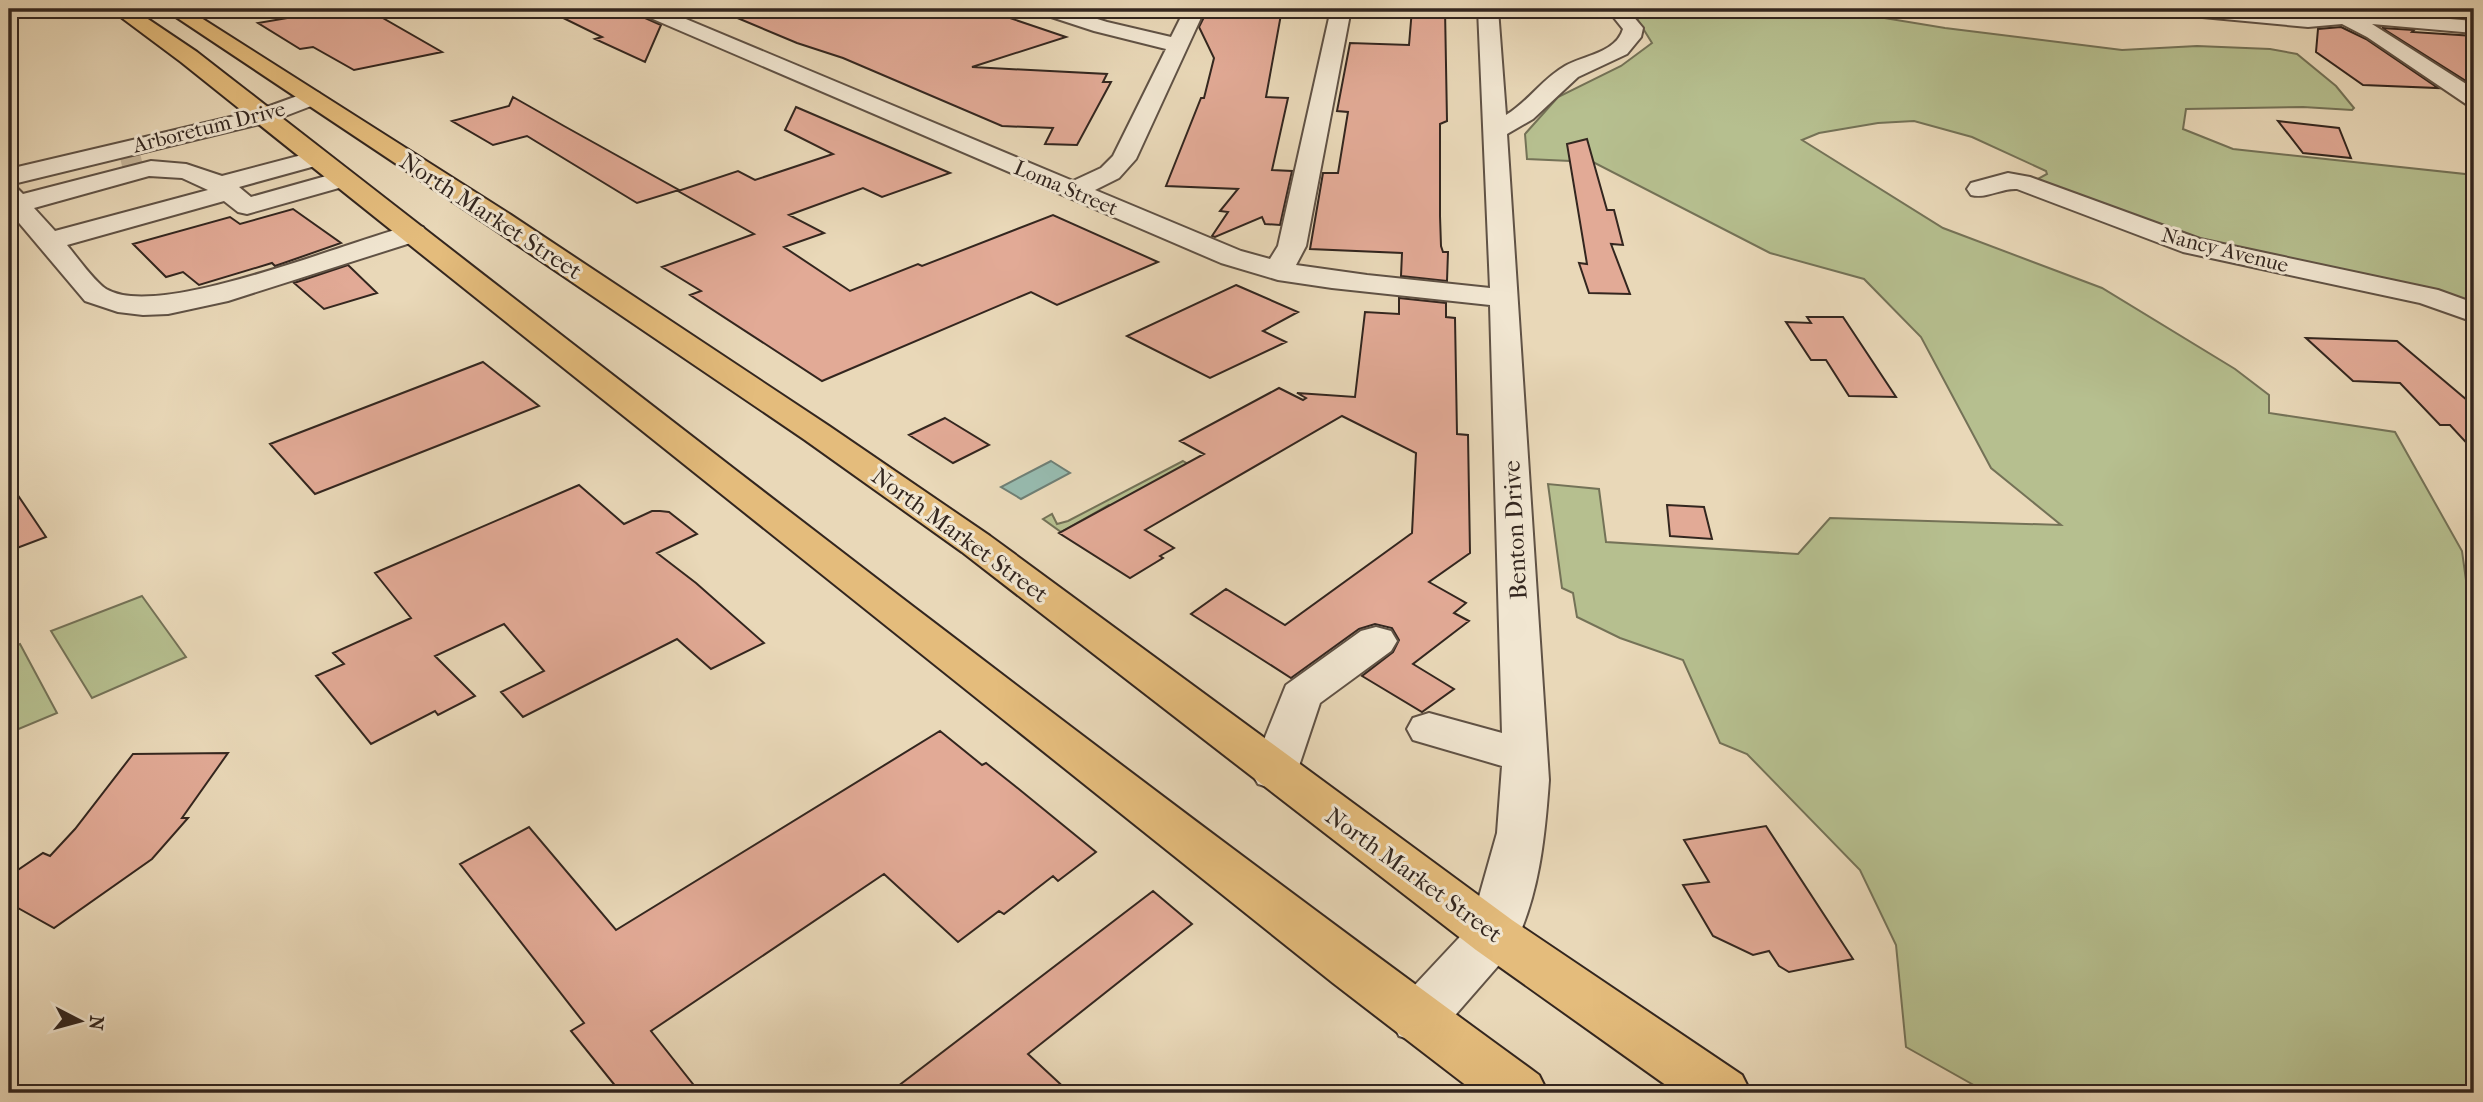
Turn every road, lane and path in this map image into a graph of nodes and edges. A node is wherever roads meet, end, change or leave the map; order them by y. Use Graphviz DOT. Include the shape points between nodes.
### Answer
graph roads {
  1 [pos="120,9"];
  2 [pos="174,9"];
  3 [pos="646,9"];
  4 [pos="1046,9"];
  5 [pos="1195,9"];
  6 [pos="1341,9"];
  7 [pos="1488,9"];
  8 [pos="1617,9"];
  9 [pos="2181,9"];
  10 [pos="2299,9"];
  11 [pos="2343,20"];
  12 [pos="2474,27"];
  13 [pos="1177,45"];
  14 [pos="311,98"];
  15 [pos="2474,99"];
  16 [pos="256,110"];
  17 [pos="1495,131"];
  18 [pos="317,158"];
  19 [pos="9,163"];
  20 [pos="9,177"];
  21 [pos="344,179"];
  22 [pos="212,181"];
  23 [pos="1980,189"];
  24 [pos="1073,191"];
  25 [pos="23,211"];
  26 [pos="413,233"];
  27 [pos="1278,271"];
  28 [pos="1505,298"];
  29 [pos="2474,313"];
  30 [pos="1376,641"];
  31 [pos="1429,729"];
  32 [pos="1525,756"];
  33 [pos="1275,772"];
  34 [pos="1494,935"];
  35 [pos="1418,1019"];
  36 [pos="1519,1093"];
  37 [pos="1723,1093"];
  1 -- 16 [label="main road"];
  2 -- 14 [label="main road, North Market Street"];
  3 -- 24 [label="street, Loma Street"];
  4 -- 13 [label="street"];
  5 -- 13 [label="street"];
  6 -- 27 [label="street" via="1292,246"];
  7 -- 17 [label="street, Benton Drive"];
  8 -- 17 [label="street" via="1633,28 1627,43 1561,78 1526,113"];
  9 -- 11 [label="street" via="2308,22"];
  10 -- 11 [label="street"];
  11 -- 12 [label="street" via="2354,17"];
  11 -- 15 [label="street" via="2375,33"];
  13 -- 24 [label="street" via="1124,159 1110,173"];
  14 -- 16 [label="street, Arboretum Drive"];
  14 -- 33 [label="main road, North Market Street" via="501,221 976,544"];
  16 -- 18 [label="main road"];
  16 -- 19 [label="street, Arboretum Drive"];
  16 -- 20 [label="street, Arboretum Drive"];
  17 -- 28 [label="street, Benton Drive"];
  18 -- 21 [label="main road"];
  18 -- 22 [label="street"];
  21 -- 22 [label="street" via="247,206"];
  21 -- 26 [label="main road"];
  22 -- 25 [label="street"];
  22 -- 25 [label="street" via="167,168 139,167"];
  23 -- 29 [label="street, Nancy Avenue" via="2021,182 2184,243 2428,296"];
  24 -- 27 [label="street, Loma Street" via="1212,250"];
  25 -- 26 [label="street" via="95,295 132,305 201,299"];
  26 -- 35 [label="main road"];
  27 -- 28 [label="street, Loma Street"];
  28 -- 32 [label="street, Benton Drive"];
  30 -- 33 [label="street" via="1301,695"];
  31 -- 32 [label="street"];
  32 -- 34 [label="street, Benton Drive" via="1521,832"];
  33 -- 34 [label="main road, North Market Street"];
  34 -- 35 [label="street, Benton Drive"];
  34 -- 37 [label="main road, North Market Street"];
  35 -- 36 [label="main road"];
}
